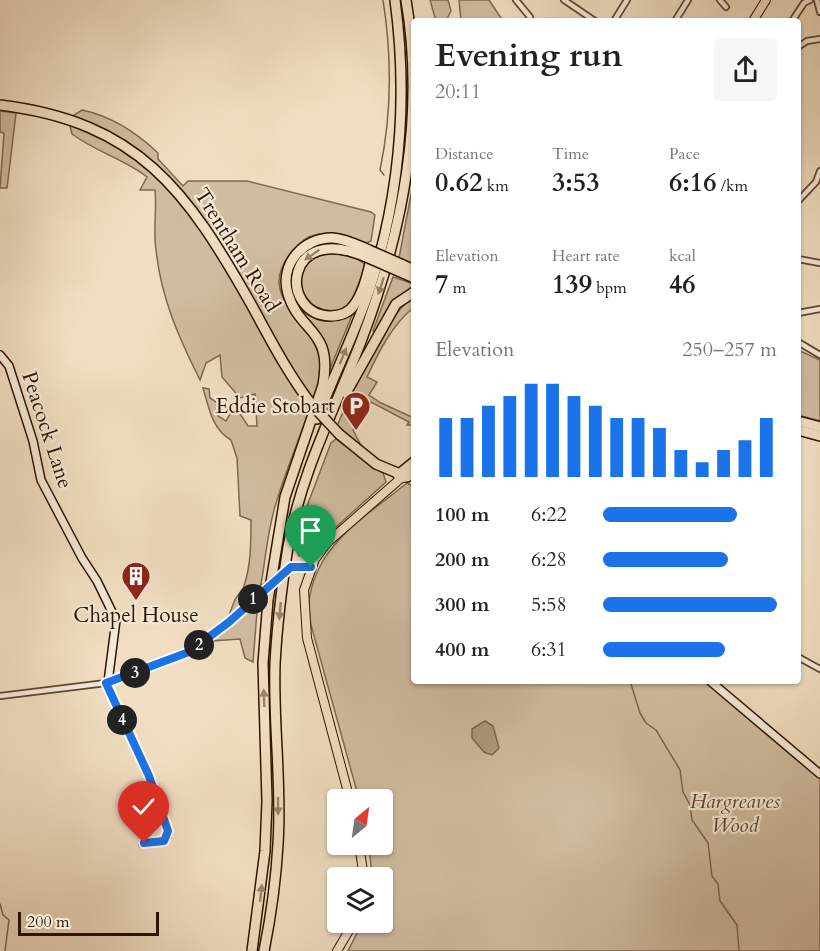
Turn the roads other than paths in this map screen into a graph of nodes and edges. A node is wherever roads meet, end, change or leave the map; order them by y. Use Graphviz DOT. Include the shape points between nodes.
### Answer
graph roads {
  1 [pos="395,0"];
  2 [pos="409,0"];
  3 [pos="516,0"];
  4 [pos="564,0"];
  5 [pos="627,0"];
  6 [pos="688,0"];
  7 [pos="766,0"];
  8 [pos="810,0"];
  9 [pos="817,0"];
  10 [pos="722,1"];
  11 [pos="726,8"];
  12 [pos="820,12"];
  13 [pos="531,17"];
  14 [pos="413,18"];
  15 [pos="591,18"];
  16 [pos="616,18"];
  17 [pos="677,18"];
  18 [pos="755,18"];
  19 [pos="794,18"];
  20 [pos="411,36"];
  21 [pos="820,39"];
  22 [pos="801,45"];
  23 [pos="0,105"];
  24 [pos="411,130"];
  25 [pos="820,171"];
  26 [pos="801,198"];
  27 [pos="368,253"];
  28 [pos="801,260"];
  29 [pos="820,263"];
  30 [pos="400,268"];
  31 [pos="411,270"];
  32 [pos="411,276"];
  33 [pos="411,294"];
  34 [pos="819,307"];
  35 [pos="801,312"];
  36 [pos="801,344"];
  37 [pos="0,354"];
  38 [pos="820,355"];
  39 [pos="801,422"];
  40 [pos="820,427"];
  41 [pos="801,431"];
  42 [pos="820,436"];
  43 [pos="410,472"];
  44 [pos="296,512"];
  45 [pos="276,550"];
  46 [pos="311,567"];
  47 [pos="801,659"];
  48 [pos="820,660"];
  49 [pos="818,668"];
  50 [pos="107,683"];
  51 [pos="714,684"];
  52 [pos="0,696"];
  53 [pos="820,774"];
  54 [pos="347,789"];
  55 [pos="142,844"];
  56 [pos="348,933"];
  57 [pos="252,951"];
  58 [pos="264,951"];
  59 [pos="337,951"];
  27 -- 1 [label="highway, one-way" via="338,247 313,252 297,274 299,297 316,312 336,316 350,309 361,291 383,216 393,151 397,82"];
  45 -- 1 [label="highway, one-way" via="293,484 370,287 392,204 402,97 402,52"];
  2 -- 14 [label="highway"];
  2 -- 20 [label="highway, one-way"];
  3 -- 13 [label="street"];
  4 -- 15 [label="street"];
  5 -- 16 [label="street"];
  6 -- 17 [label="street"];
  7 -- 18 [label="main road"];
  8 -- 19 [label="street"];
  9 -- 12 [label="street"];
  10 -- 11 [label="street"];
  21 -- 22 [label="street"];
  23 -- 43 [label="highway, Trentham Road, bridge" via="56,117 107,135 141,156 169,181 214,242 281,360 312,405 339,434 376,464"];
  24 -- 44 [label="highway, one-way" via="394,245"];
  25 -- 26 [label="street" via="816,182"];
  27 -- 30 [label="highway, bridge"];
  27 -- 45 [label="highway" via="341,240 322,239 302,247 290,263 288,293 319,338 326,367 285,497"];
  28 -- 29 [label="street"];
  30 -- 31 [label="highway"];
  30 -- 32 [label="highway"];
  33 -- 44 [label="highway" via="396,304 354,376"];
  34 -- 35 [label="street"];
  36 -- 38 [label="street"];
  37 -- 50 [label="street, Peacock Lane" via="9,366 41,480 116,620"];
  39 -- 40 [label="highway"];
  41 -- 42 [label="highway"];
  43 -- 46 [label="main road" via="382,489 378,498 328,542"];
  44 -- 58 [label="highway, one-way" via="283,581 275,663 278,843"];
  57 -- 45 [label="highway, one-way" via="265,850 263,663"];
  46 -- 50 [label="street, bridge" via="292,566 189,652"];
  46 -- 54 [label="main road" via="304,590 305,631"];
  47 -- 49 [label="street"];
  48 -- 49 [label="street"];
  50 -- 52 [label="street"];
  50 -- 55 [label="street" via="149,776 168,831 164,841"];
  51 -- 53 [label="street"];
  56 -- 59 [label="main road"];
}
